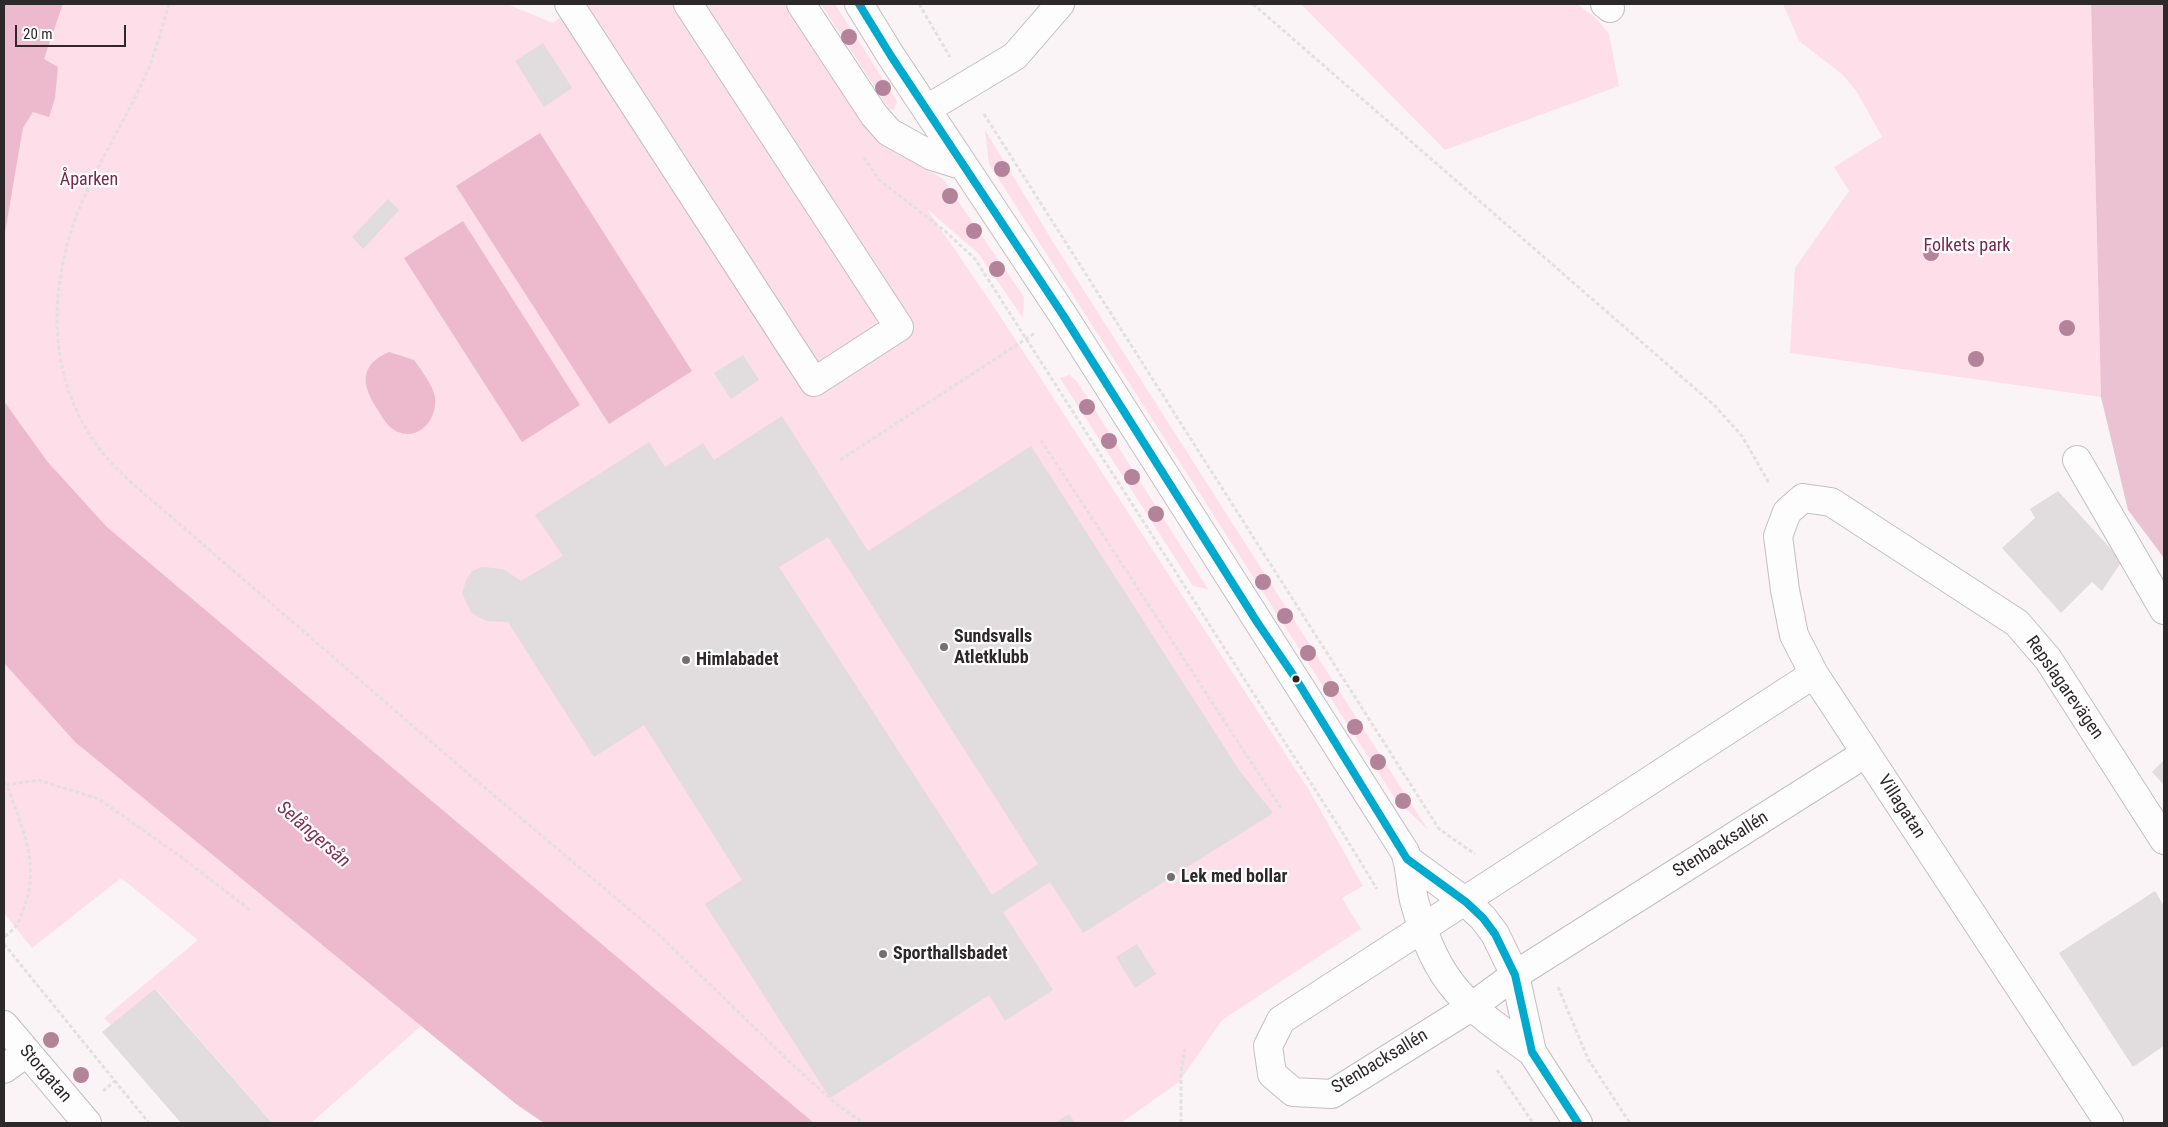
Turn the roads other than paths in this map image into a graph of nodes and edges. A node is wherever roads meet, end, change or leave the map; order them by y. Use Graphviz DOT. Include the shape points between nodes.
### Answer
graph roads {
  1 [pos="569,4"];
  2 [pos="688,4"];
  3 [pos="801,4"];
  4 [pos="859,4"];
  5 [pos="1060,4"];
  6 [pos="927,109"];
  7 [pos="964,166"];
  8 [pos="2077,460"];
  9 [pos="1831,502"];
  10 [pos="2164,610"];
  11 [pos="1814,674"];
  12 [pos="1866,753"];
  13 [pos="2164,840"];
  14 [pos="1407,859"];
  15 [pos="1466,902"];
  16 [pos="1422,928"];
  17 [pos="1515,975"];
  18 [pos="1471,1007"];
  19 [pos="4,1025"];
  20 [pos="1532,1052"];
  21 [pos="26,1053"];
  22 [pos="4,1069"];
  23 [pos="87,1123"];
  24 [pos="1578,1123"];
  25 [pos="2109,1123"];
  1 -- 2 [label="street" via="814,382 899,328"];
  3 -- 7 [label="street" via="874,115 889,132 932,156"];
  4 -- 6 [label="street"];
  5 -- 6 [label="street" via="1015,56"];
  6 -- 7 [label="street"];
  7 -- 14 [label="street" via="1296,679"];
  8 -- 10 [label="street"];
  9 -- 11 [label="street, Villagatan" via="1803,498 1787,512 1778,536 1794,634"];
  9 -- 13 [label="street, Repslagarevägen" via="2017,623 2048,659"];
  11 -- 12 [label="street, Villagatan"];
  11 -- 15 [label="street, Stenbacksallén"];
  12 -- 17 [label="street, Stenbacksallén"];
  12 -- 25 [label="street, Villagatan"];
  14 -- 15 [label="street"];
  14 -- 16 [label="street" via="1409,880"];
  15 -- 16 [label="street, Stenbacksallén"];
  15 -- 17 [label="street" via="1495,934"];
  16 -- 18 [label="street" via="1439,969"];
  16 -- 18 [label="street, Stenbacksallén" via="1281,1020 1268,1046 1272,1074 1293,1092 1332,1094"];
  17 -- 18 [label="street, Stenbacksallén"];
  17 -- 20 [label="street"];
  18 -- 20 [label="street"];
  19 -- 21 [label="street, Storgatan"];
  20 -- 24 [label="street"];
  21 -- 22 [label="street"];
  21 -- 23 [label="street, Storgatan"];
}
